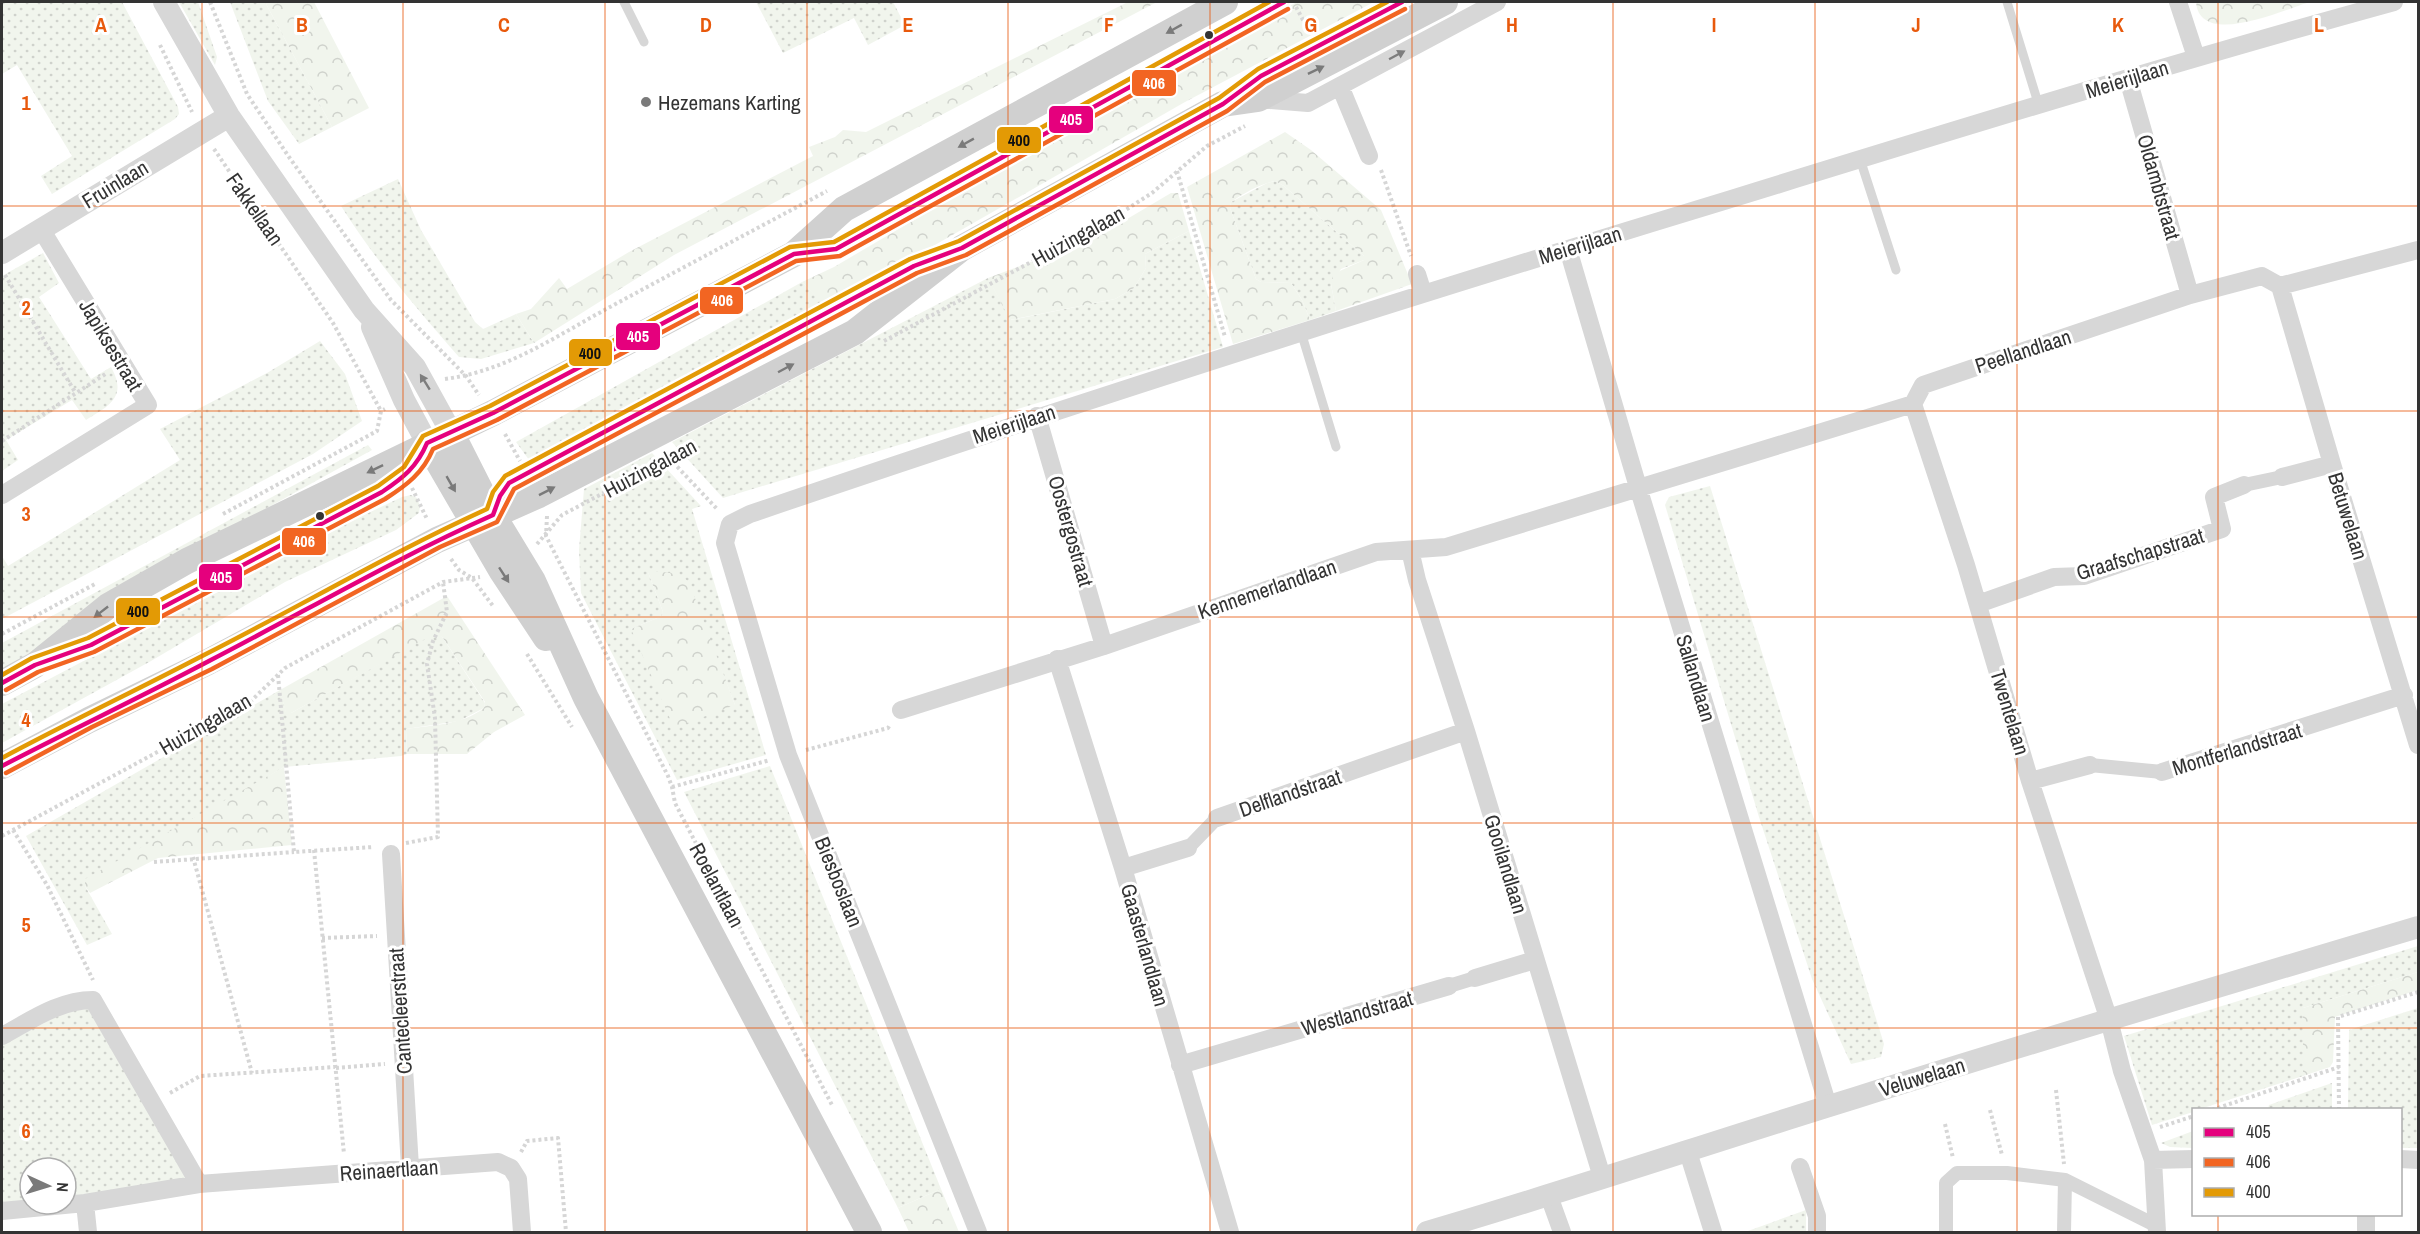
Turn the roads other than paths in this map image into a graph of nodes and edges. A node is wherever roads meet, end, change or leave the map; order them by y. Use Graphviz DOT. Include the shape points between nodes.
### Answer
graph roads {
  1 [pos="164,2"];
  2 [pos="624,2"];
  3 [pos="1225,2"];
  4 [pos="1284,2"];
  5 [pos="1402,2"];
  6 [pos="1445,2"];
  7 [pos="1497,2"];
  8 [pos="2007,2"];
  9 [pos="2178,2"];
  10 [pos="2394,2"];
  11 [pos="644,42"];
  12 [pos="2196,57"];
  13 [pos="2128,79"];
  14 [pos="1340,86"];
  15 [pos="1258,99"];
  16 [pos="1223,104"];
  17 [pos="2039,106"];
  18 [pos="229,116"];
  19 [pos="1369,156"];
  20 [pos="1860,159"];
  21 [pos="41,229"];
  22 [pos="1568,249"];
  23 [pos="2418,250"];
  24 [pos="2,253"];
  25 [pos="794,254"];
  26 [pos="1896,270"];
  27 [pos="1417,274"];
  28 [pos="2280,286"];
  29 [pos="1423,293"];
  30 [pos="2190,295"];
  31 [pos="364,310"];
  32 [pos="1301,332"];
  33 [pos="1913,404"];
  34 [pos="1037,416"];
  35 [pos="452,434"];
  36 [pos="428,444"];
  37 [pos="1336,447"];
  38 [pos="2332,464"];
  39 [pos="2282,477"];
  40 [pos="2244,485"];
  41 [pos="1638,487"];
  42 [pos="2,495"];
  43 [pos="484,520"];
  44 [pos="730,524"];
  45 [pos="1410,550"];
  46 [pos="1978,604"];
  47 [pos="1104,646"];
  48 [pos="1058,659"];
  49 [pos="2,683"];
  50 [pos="2404,695"];
  51 [pos="901,710"];
  52 [pos="1467,731"];
  53 [pos="2418,745"];
  54 [pos="2090,765"];
  55 [pos="2,766"];
  56 [pos="2162,772"];
  57 [pos="2030,781"];
  58 [pos="1217,818"];
  59 [pos="1188,848"];
  60 [pos="391,850"];
  61 [pos="1123,868"];
  62 [pos="2418,927"];
  63 [pos="1535,960"];
  64 [pos="1475,978"];
  65 [pos="1449,986"];
  66 [pos="2109,1020"];
  67 [pos="2,1036"];
  68 [pos="1180,1065"];
  69 [pos="1828,1106"];
  70 [pos="1688,1152"];
  71 [pos="2192,1159"];
  72 [pos="2402,1159"];
  73 [pos="2153,1160"];
  74 [pos="2418,1160"];
  75 [pos="410,1167"];
  76 [pos="1800,1167"];
  77 [pos="1602,1177"];
  78 [pos="2065,1180"];
  79 [pos="199,1184"];
  80 [pos="1549,1196"];
  81 [pos="85,1203"];
  82 [pos="2,1211"];
  83 [pos="2366,1216"];
  84 [pos="2157,1229"];
  85 [pos="88,1233"];
  86 [pos="522,1233"];
  87 [pos="869,1233"];
  88 [pos="978,1233"];
  89 [pos="1230,1233"];
  90 [pos="1427,1233"];
  91 [pos="1562,1233"];
  92 [pos="1713,1233"];
  93 [pos="1817,1233"];
  94 [pos="1946,1233"];
  95 [pos="2064,1233"];
  96 [pos="2366,1233"];
  1 -- 18 [label="street, Fakkellaan"];
  2 -- 11 [label="lane"];
  3 -- 25 [label="main road, one-way" via="844,209"];
  4 -- 25 [label="lane" via="836,249"];
  5 -- 16 [label="lane, Huizingalaan" via="1262,76"];
  15 -- 6 [label="main road, Huizingalaan, one-way"];
  14 -- 7 [label="street, Huizingalaan, one-way"];
  8 -- 17 [label="lane"];
  9 -- 12 [label="street"];
  10 -- 12 [label="street, Meierijlaan"];
  12 -- 13 [label="street, Meierijlaan"];
  13 -- 17 [label="street, Meierijlaan"];
  13 -- 30 [label="street, Oldambtstraat"];
  14 -- 15 [label="street, Huizingalaan" via="1308,103"];
  14 -- 19 [label="street"];
  15 -- 16 [label="main road, Huizingalaan"];
  43 -- 16 [label="main road, Huizingalaan, one-way" via="533,484 855,332 962,248"];
  17 -- 20 [label="street, Meierijlaan"];
  18 -- 21 [label="street, Fruinlaan"];
  18 -- 31 [label="street, Fakkellaan"];
  20 -- 22 [label="street, Meierijlaan"];
  20 -- 26 [label="lane"];
  21 -- 24 [label="street, Fruinlaan"];
  21 -- 42 [label="street, Japiksestraat" via="148,405"];
  22 -- 29 [label="street, Meierijlaan"];
  22 -- 41 [label="street, Sallandlaan"];
  23 -- 28 [label="street"];
  25 -- 35 [label="main road"];
  27 -- 29 [label="street"];
  28 -- 30 [label="street, Peellandlaan" via="2262,276"];
  28 -- 38 [label="street, Betuwelaan"];
  29 -- 32 [label="street, Meierijlaan"];
  30 -- 33 [label="street, Peellandlaan" via="1923,385"];
  35 -- 31 [label="street, Fakkellaan, one-way" via="415,367"];
  31 -- 36 [label="street, Fakkellaan"];
  32 -- 34 [label="street, Meierijlaan"];
  32 -- 37 [label="lane"];
  33 -- 41 [label="street"];
  33 -- 46 [label="street, Twentelaan"];
  34 -- 44 [label="street, Meierijlaan"];
  34 -- 47 [label="street, Oostergostraat"];
  35 -- 36 [label="main road"];
  35 -- 43 [label="main road"];
  36 -- 43 [label="main road, one-way"];
  36 -- 49 [label="main road, one-way" via="400,468 187,561 108,606 35,665"];
  38 -- 39 [label="street, Graafschapstraat"];
  38 -- 50 [label="street, Betuwelaan"];
  39 -- 40 [label="street, Graafschapstraat"];
  40 -- 46 [label="street, Graafschapstraat" via="2214,497 2222,529 2084,576 2054,577"];
  41 -- 45 [label="street, Kennemerlandlaan" via="1446,547"];
  41 -- 69 [label="street, Sallandlaan"];
  43 -- 55 [label="main road, Huizingalaan" via="437,540"];
  43 -- 87 [label="main road, Roelantlaan" via="511,565 533,580 586,698"];
  44 -- 88 [label="street, Biesboslaan" via="725,543 788,754"];
  45 -- 47 [label="street, Kennemerlandlaan" via="1376,552"];
  45 -- 52 [label="street, Gooilandlaan"];
  46 -- 57 [label="street, Twentelaan"];
  47 -- 48 [label="street, Kennemerlandlaan"];
  48 -- 51 [label="street, Kennemerlandlaan"];
  48 -- 61 [label="street, Gaasterlandlaan"];
  50 -- 53 [label="street, Betuwelaan"];
  50 -- 56 [label="street, Montferlandstraat"];
  52 -- 58 [label="street, Delflandstraat"];
  52 -- 63 [label="street, Gooilandlaan"];
  54 -- 56 [label="street, Montferlandstraat"];
  54 -- 57 [label="street, Montferlandstraat"];
  57 -- 66 [label="street, Twentelaan"];
  58 -- 59 [label="street, Delflandstraat"];
  59 -- 61 [label="street, Delflandstraat"];
  60 -- 75 [label="street, Cantecleerstraat"];
  61 -- 68 [label="street, Gaasterlandlaan"];
  62 -- 66 [label="street, Veluwelaan"];
  63 -- 64 [label="street, Westlandstraat"];
  63 -- 77 [label="street, Gooilandlaan"];
  64 -- 65 [label="street, Westlandstraat"];
  65 -- 68 [label="street, Westlandstraat"];
  66 -- 69 [label="street, Veluwelaan"];
  66 -- 73 [label="street, Twentelaan"];
  67 -- 79 [label="street" via="53,1008 93,1000"];
  68 -- 89 [label="street, Gaasterlandlaan"];
  69 -- 70 [label="street, Veluwelaan"];
  70 -- 77 [label="street, Veluwelaan"];
  70 -- 92 [label="street"];
  71 -- 73 [label="street"];
  72 -- 74 [label="street"];
  73 -- 84 [label="street, Twentelaan"];
  75 -- 79 [label="street, Reinaertlaan"];
  75 -- 86 [label="street, Reinaertlaan" via="498,1162 511,1168 518,1179"];
  76 -- 93 [label="street" via="1817,1216"];
  77 -- 80 [label="street, Veluwelaan"];
  78 -- 84 [label="street"];
  78 -- 94 [label="street" via="2007,1173 1957,1173 1946,1183"];
  78 -- 95 [label="street"];
  79 -- 81 [label="street, Reinaertlaan"];
  80 -- 90 [label="street, Veluwelaan"];
  80 -- 91 [label="street"];
  81 -- 82 [label="street, Reinaertlaan"];
  81 -- 85 [label="street"];
  83 -- 96 [label="street"];
}
